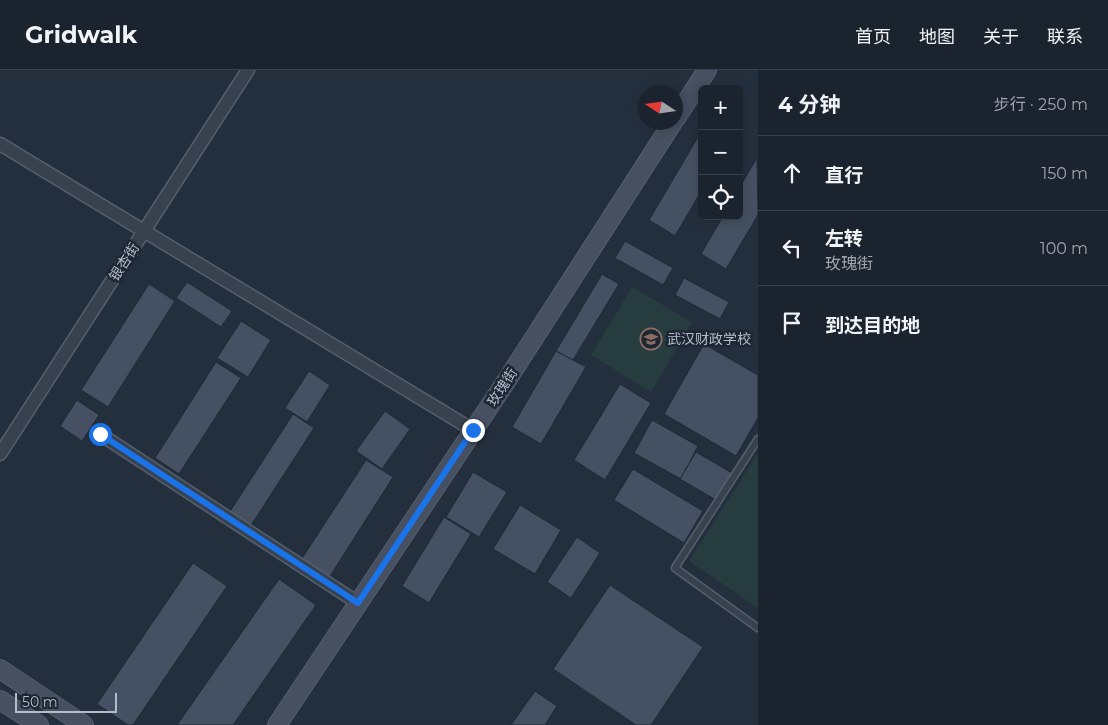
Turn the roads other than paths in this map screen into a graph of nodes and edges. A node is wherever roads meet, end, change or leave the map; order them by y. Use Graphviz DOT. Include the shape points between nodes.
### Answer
graph roads {
  1 [pos="248,70"];
  2 [pos="707,70"];
  3 [pos="683,107"];
  4 [pos="668,130"];
  5 [pos="0,144"];
  6 [pos="144,232"];
  7 [pos="473,430"];
  8 [pos="100,434"];
  9 [pos="758,439"];
  10 [pos="0,454"];
  11 [pos="358,603"];
  12 [pos="758,628"];
  13 [pos="0,669"];
  14 [pos="0,700"];
  15 [pos="39,725"];
  16 [pos="84,725"];
  17 [pos="277,725"];
  1 -- 6 [label="street, 银杏街"];
  2 -- 3 [label="street"];
  4 -- 7 [label="street, 玫瑰街"];
  5 -- 6 [label="street"];
  6 -- 7 [label="street"];
  6 -- 10 [label="street, 银杏街"];
  7 -- 11 [label="street, 玫瑰街"];
  8 -- 11 [label="street"];
  9 -- 12 [label="lane" via="675,568"];
  11 -- 17 [label="street, 玫瑰街"];
  13 -- 16 [label="street"];
  14 -- 15 [label="street"];
}
